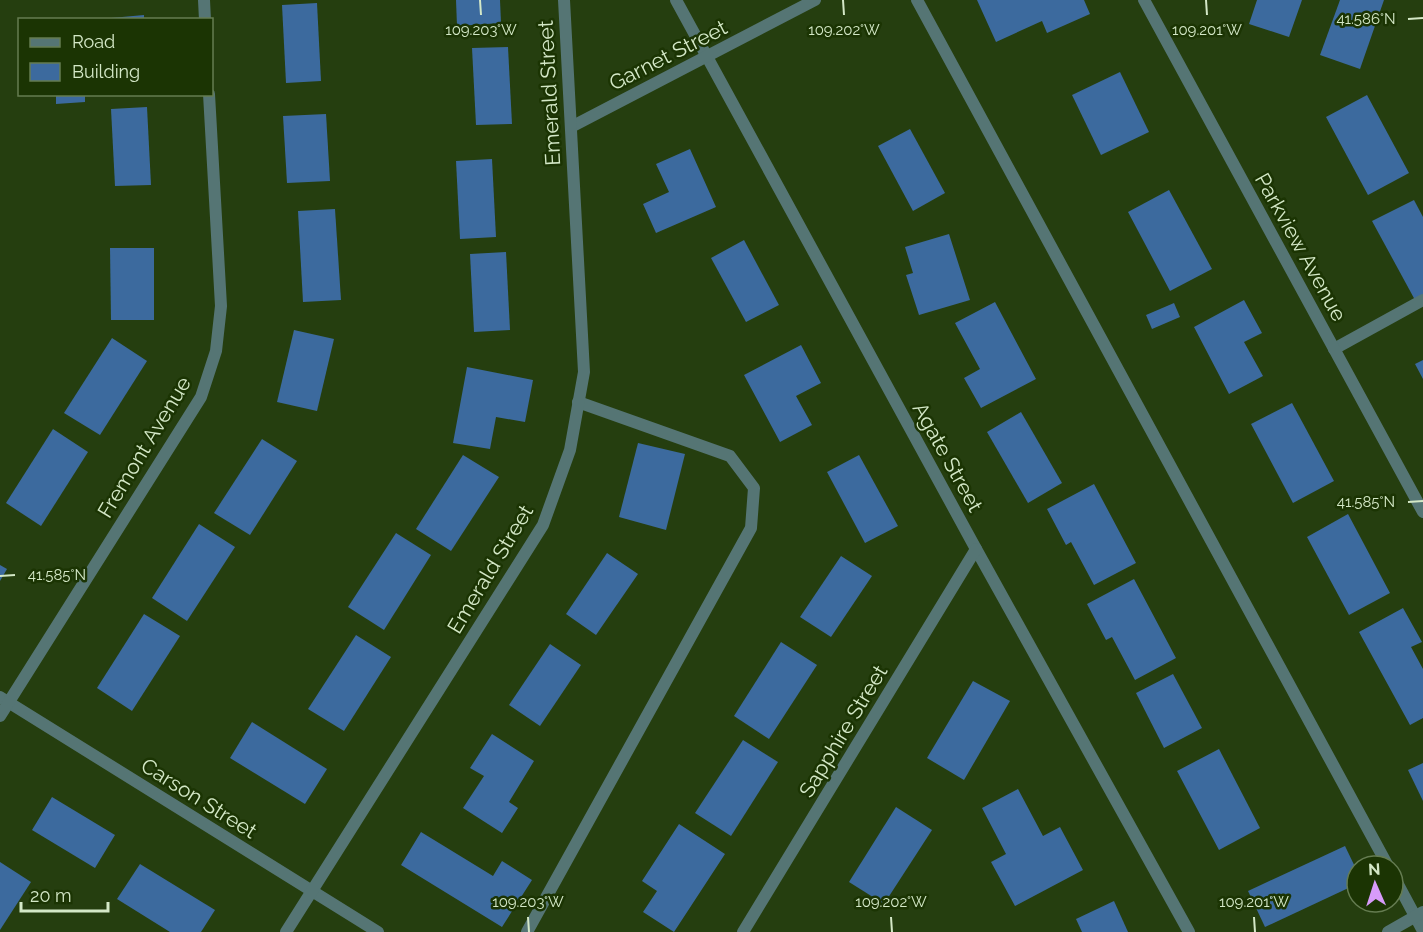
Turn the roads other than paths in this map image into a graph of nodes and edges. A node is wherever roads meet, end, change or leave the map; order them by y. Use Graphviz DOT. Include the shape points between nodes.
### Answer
graph roads {
  1 [pos="204,0"];
  2 [pos="564,0"];
  3 [pos="676,0"];
  4 [pos="815,0"];
  5 [pos="917,0"];
  6 [pos="1144,0"];
  7 [pos="205,18"];
  8 [pos="707,57"];
  9 [pos="209,96"];
  10 [pos="570,127"];
  11 [pos="1423,300"];
  12 [pos="1334,349"];
  13 [pos="578,402"];
  14 [pos="1422,508"];
  15 [pos="976,549"];
  16 [pos="4,699"];
  17 [pos="0,716"];
  18 [pos="1381,854"];
  19 [pos="311,892"];
  20 [pos="1405,893"];
  21 [pos="1419,914"];
  22 [pos="286,932"];
  23 [pos="378,932"];
  24 [pos="527,932"];
  25 [pos="742,932"];
  26 [pos="1189,932"];
  27 [pos="1388,932"];
  28 [pos="1423,932"];
  1 -- 7 [label="street"];
  2 -- 10 [label="street, Emerald Street"];
  3 -- 8 [label="street, Agate Street"];
  4 -- 8 [label="street, Garnet Street"];
  5 -- 18 [label="street"];
  6 -- 12 [label="street, Parkview Avenue"];
  8 -- 10 [label="street, Garnet Street"];
  8 -- 15 [label="street, Agate Street"];
  9 -- 16 [label="street, Fremont Avenue" via="221,306 216,351 201,397"];
  10 -- 13 [label="street, Emerald Street" via="584,372"];
  11 -- 12 [label="street"];
  12 -- 14 [label="street, Parkview Avenue"];
  13 -- 19 [label="street, Emerald Street" via="570,450 543,525"];
  13 -- 24 [label="street" via="730,456 754,488 752,528"];
  15 -- 25 [label="street, Sapphire Street"];
  15 -- 26 [label="street, Agate Street"];
  16 -- 17 [label="street, Fremont Avenue"];
  16 -- 19 [label="street, Carson Street"];
  19 -- 22 [label="street, Emerald Street"];
  19 -- 23 [label="street, Carson Street"];
  20 -- 21 [label="street"];
  21 -- 27 [label="street"];
  21 -- 28 [label="street"];
}
